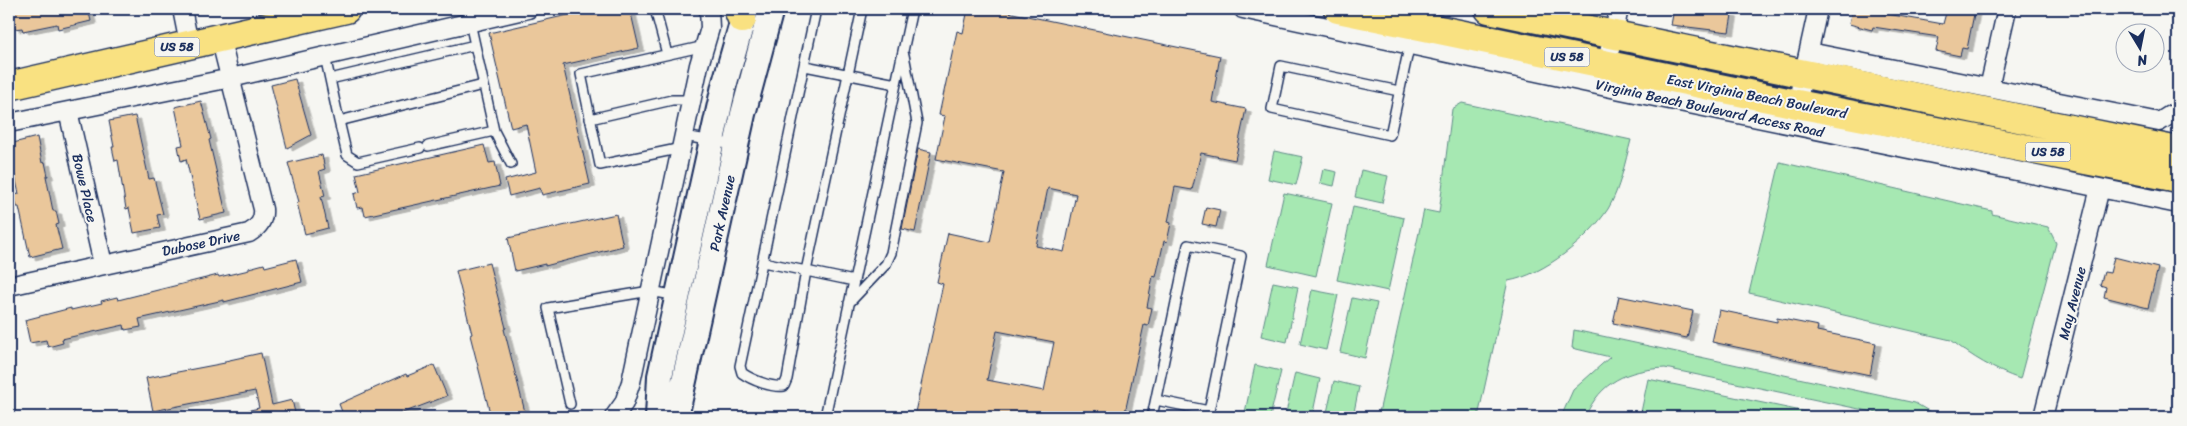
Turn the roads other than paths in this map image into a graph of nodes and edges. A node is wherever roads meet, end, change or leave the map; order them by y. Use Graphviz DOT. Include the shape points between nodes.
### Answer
graph roads {
  1 [pos="182,9"];
  2 [pos="346,9"];
  3 [pos="528,9"];
  4 [pos="655,9"];
  5 [pos="771,9"];
  6 [pos="816,9"];
  7 [pos="862,9"];
  8 [pos="912,9"];
  9 [pos="1243,9"];
  10 [pos="1338,9"];
  11 [pos="1489,9"];
  12 [pos="1818,9"];
  13 [pos="2008,9"];
  14 [pos="742,12"];
  15 [pos="468,16"];
  16 [pos="710,17"];
  17 [pos="1616,22"];
  18 [pos="1417,26"];
  19 [pos="220,37"];
  20 [pos="189,44"];
  21 [pos="475,45"];
  22 [pos="705,46"];
  23 [pos="903,51"];
  24 [pos="667,54"];
  25 [pos="325,56"];
  26 [pos="1806,63"];
  27 [pos="805,66"];
  28 [pos="1606,66"];
  29 [pos="848,75"];
  30 [pos="231,78"];
  31 [pos="330,79"];
  32 [pos="896,84"];
  33 [pos="483,85"];
  34 [pos="9,86"];
  35 [pos="1989,88"];
  36 [pos="1399,91"];
  37 [pos="692,100"];
  38 [pos="68,111"];
  39 [pos="1795,115"];
  40 [pos="2166,118"];
  41 [pos="590,119"];
  42 [pos="339,120"];
  43 [pos="9,122"];
  44 [pos="494,131"];
  45 [pos="712,140"];
  46 [pos="683,142"];
  47 [pos="736,145"];
  48 [pos="2178,151"];
  49 [pos="512,164"];
  50 [pos="2178,178"];
  51 [pos="2100,188"];
  52 [pos="2178,204"];
  53 [pos="763,262"];
  54 [pos="103,264"];
  55 [pos="806,271"];
  56 [pos="854,281"];
  57 [pos="9,286"];
  58 [pos="650,291"];
  59 [pos="678,296"];
  60 [pos="849,303"];
  61 [pos="1156,400"];
  62 [pos="570,404"];
  63 [pos="614,417"];
  64 [pos="658,417"];
  65 [pos="676,417"];
  66 [pos="825,417"];
  67 [pos="1152,417"];
  68 [pos="2043,417"];
  1 -- 20 [label="street"];
  2 -- 19 [label="main road, US 58"];
  3 -- 15 [label="street"];
  4 -- 24 [label="lane"];
  5 -- 47 [label="main road, Park Avenue"];
  6 -- 27 [label="lane"];
  7 -- 29 [label="lane"];
  8 -- 23 [label="lane"];
  9 -- 18 [label="street, Virginia Beach Boulevard Access Road"];
  10 -- 18 [label="main road, East Virginia Beach Boulevard / US 58"];
  11 -- 17 [label="main road, US 58"];
  12 -- 26 [label="street"];
  13 -- 35 [label="street"];
  14 -- 16 [label="street"];
  14 -- 45 [label="main road, Park Avenue"];
  15 -- 21 [label="lane"];
  15 -- 25 [label="street"];
  16 -- 22 [label="street"];
  17 -- 26 [label="main road, US 58"];
  17 -- 28 [label="street"];
  18 -- 28 [label="main road, East Virginia Beach Boulevard / US 58"];
  18 -- 36 [label="lane"];
  18 -- 39 [label="street, Virginia Beach Boulevard Access Road"];
  19 -- 20 [label="main road, US 58"];
  19 -- 30 [label="street, Dubose Drive"];
  20 -- 34 [label="main road, US 58"];
  21 -- 31 [label="lane"];
  21 -- 33 [label="lane"];
  22 -- 24 [label="lane"];
  22 -- 37 [label="street"];
  23 -- 32 [label="lane"];
  23 -- 60 [label="lane" via="917,123 893,243 886,264"];
  24 -- 41 [label="lane" via="581,74"];
  25 -- 30 [label="street"];
  25 -- 31 [label="lane"];
  26 -- 35 [label="street"];
  26 -- 39 [label="street"];
  26 -- 48 [label="main road, US 58"];
  27 -- 29 [label="lane"];
  27 -- 53 [label="lane"];
  28 -- 39 [label="main road, East Virginia Beach Boulevard / US 58"];
  29 -- 32 [label="lane"];
  29 -- 55 [label="lane"];
  30 -- 38 [label="street"];
  30 -- 54 [label="street, Dubose Drive" via="263,209 261,222 249,233"];
  31 -- 42 [label="lane"];
  32 -- 56 [label="lane"];
  33 -- 42 [label="lane"];
  33 -- 44 [label="lane"];
  35 -- 40 [label="street" via="2159,122"];
  36 -- 36 [label="lane" via="1281,66 1272,109 1390,135"];
  37 -- 41 [label="lane" via="672,100"];
  37 -- 46 [label="street"];
  38 -- 43 [label="street"];
  38 -- 54 [label="street, Bowe Place"];
  39 -- 50 [label="main road, East Virginia Beach Boulevard / US 58"];
  39 -- 51 [label="street, Virginia Beach Boulevard Access Road"];
  41 -- 46 [label="lane" via="600,165"];
  42 -- 44 [label="lane" via="348,155 358,162"];
  44 -- 49 [label="lane"];
  45 -- 46 [label="lane"];
  45 -- 47 [label="lane"];
  45 -- 59 [label="main road, Park Avenue"];
  46 -- 58 [label="street"];
  47 -- 65 [label="main road, Park Avenue"];
  51 -- 52 [label="street, Virginia Beach Boulevard Access Road"];
  51 -- 68 [label="street, May Avenue"];
  53 -- 55 [label="lane"];
  53 -- 55 [label="lane" via="740,366 747,377 778,387 784,386 788,379"];
  54 -- 57 [label="street, Dubose Drive"];
  55 -- 56 [label="lane"];
  56 -- 60 [label="lane"];
  58 -- 59 [label="lane"];
  58 -- 62 [label="lane" via="548,308"];
  58 -- 63 [label="street" via="631,382 624,403"];
  59 -- 64 [label="main road, Park Avenue" via="660,376"];
  60 -- 66 [label="lane"];
  61 -- 61 [label="lane" via="1188,245 1241,256 1209,411"];
  61 -- 67 [label="lane"];
}
